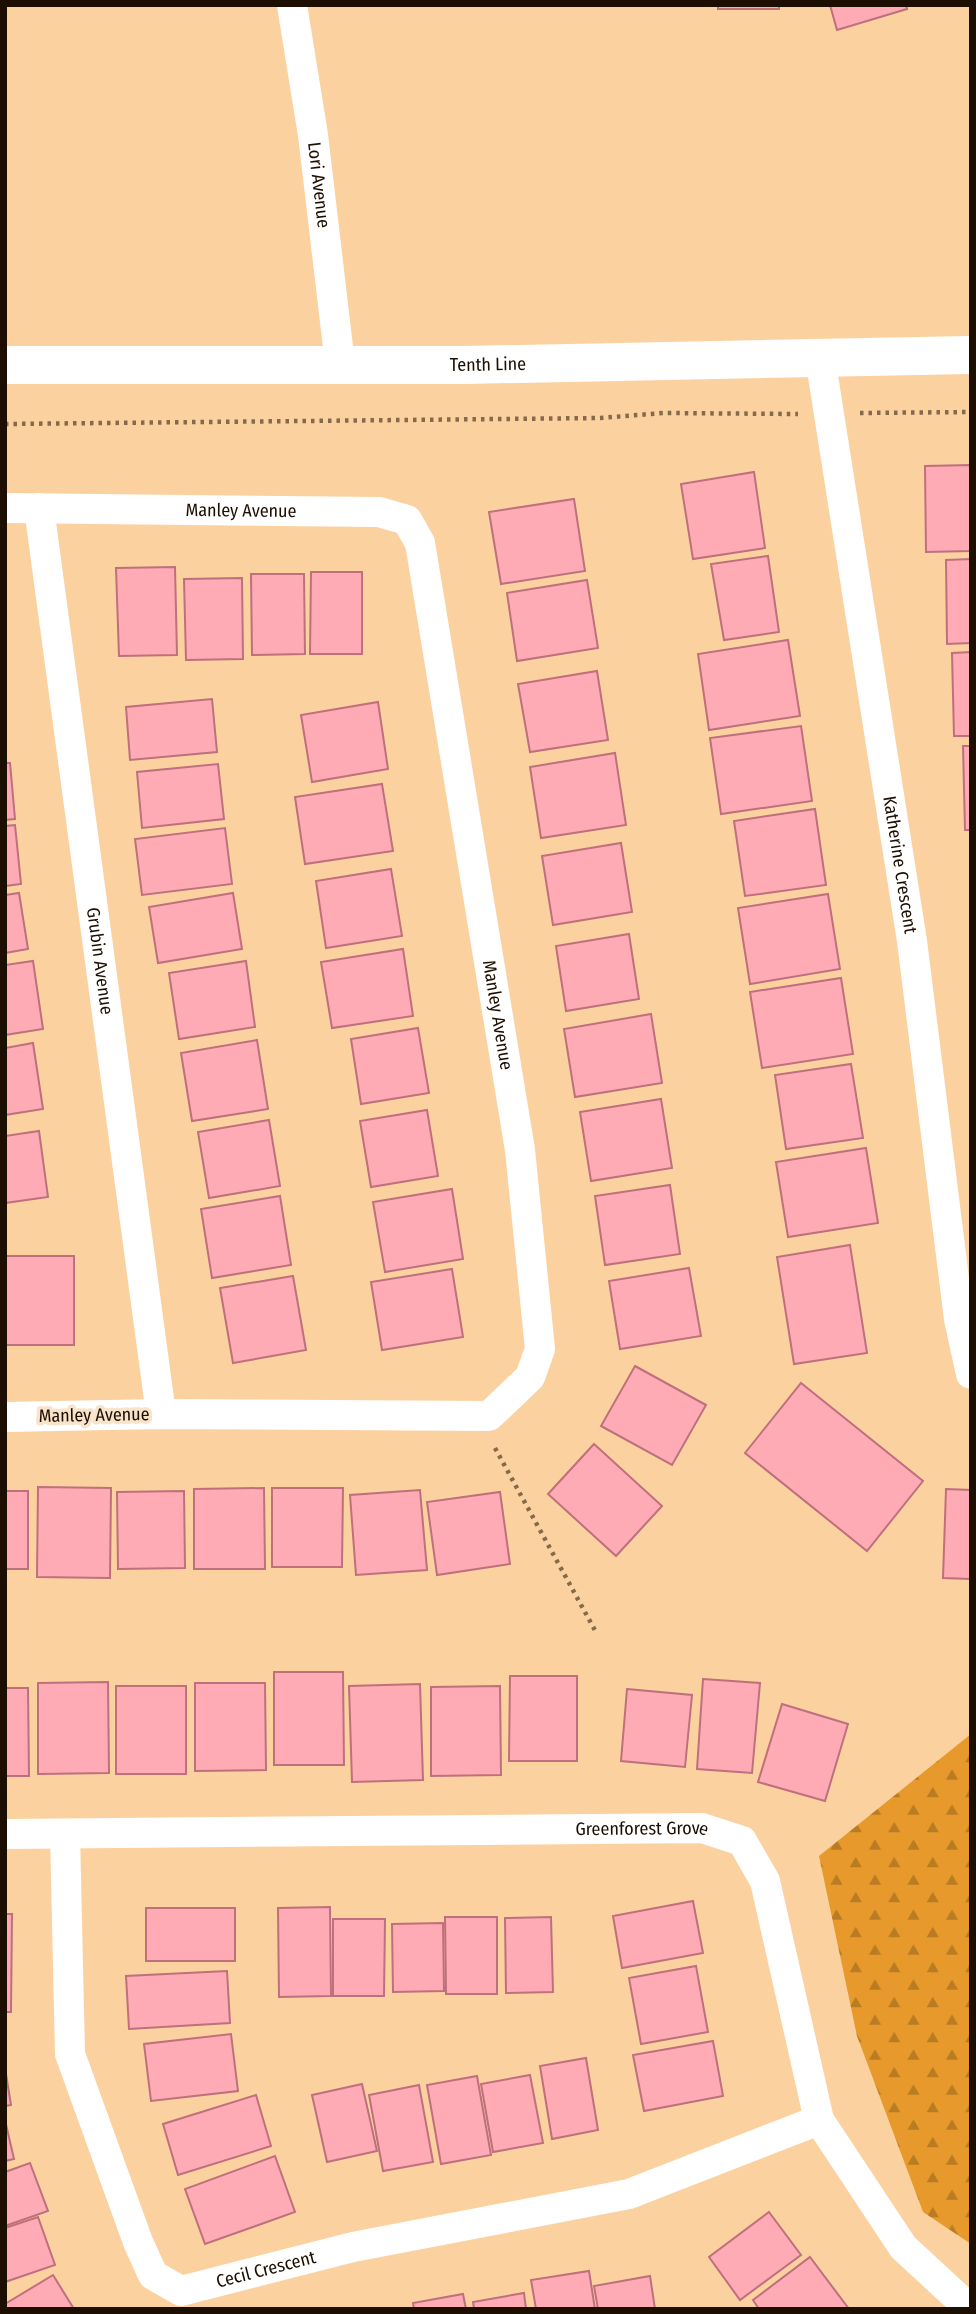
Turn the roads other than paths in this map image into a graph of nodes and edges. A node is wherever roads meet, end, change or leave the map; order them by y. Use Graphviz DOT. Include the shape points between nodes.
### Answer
graph roads {
  1 [pos="292,5"];
  2 [pos="971,355"];
  3 [pos="820,357"];
  4 [pos="340,364"];
  5 [pos="5,365"];
  6 [pos="5,508"];
  7 [pos="40,508"];
  8 [pos="971,1374"];
  9 [pos="161,1414"];
  10 [pos="5,1417"];
  11 [pos="65,1833"];
  12 [pos="5,1834"];
  13 [pos="819,2120"];
  14 [pos="970,2309"];
  1 -- 4 [label="street, Lori Avenue" via="313,135"];
  2 -- 3 [label="street, Tenth Line"];
  3 -- 4 [label="street, Tenth Line"];
  3 -- 8 [label="street, Katherine Crescent" via="912,941 959,1319"];
  4 -- 5 [label="street, Tenth Line"];
  6 -- 7 [label="street, Manley Avenue"];
  7 -- 9 [label="street, Grubin Avenue"];
  7 -- 9 [label="street, Manley Avenue" via="379,512 407,520 420,543 520,1150 540,1349 530,1377 489,1416"];
  9 -- 10 [label="street, Manley Avenue"];
  11 -- 12 [label="street, Greenforest Grove"];
  11 -- 13 [label="street, Greenforest Grove" via="702,1828 742,1841 765,1881"];
  11 -- 13 [label="street, Cecil Crescent" via="70,2054 153,2275 181,2291 353,2246 629,2194"];
  13 -- 14 [label="street, Greenforest Grove" via="903,2246"];
}
